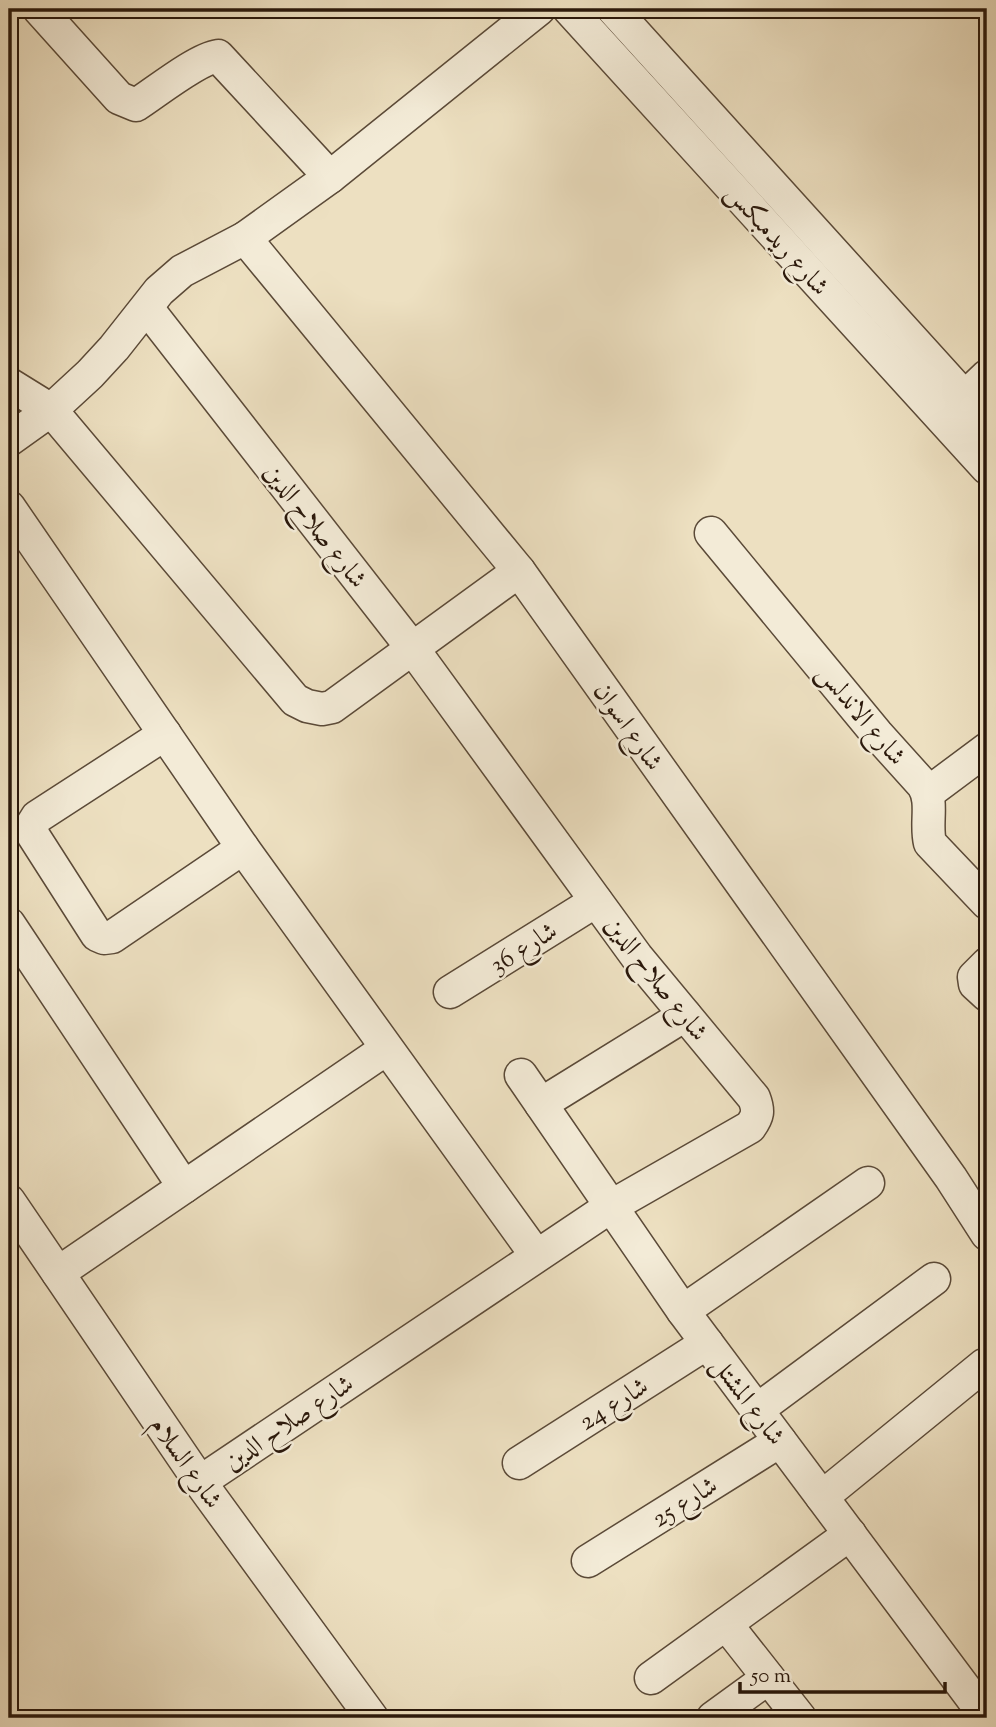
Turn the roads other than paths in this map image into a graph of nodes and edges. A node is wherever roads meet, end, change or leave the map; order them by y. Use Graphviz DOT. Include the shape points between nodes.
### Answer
graph roads {
  1 [pos="39,9"];
  2 [pos="539,9"];
  3 [pos="569,9"];
  4 [pos="613,9"];
  5 [pos="672,74"];
  6 [pos="647,95"];
  7 [pos="330,177"];
  8 [pos="244,238"];
  9 [pos="147,308"];
  10 [pos="9,384"];
  11 [pos="976,387"];
  12 [pos="51,410"];
  13 [pos="987,422"];
  14 [pos="9,440"];
  15 [pos="987,468"];
  16 [pos="9,507"];
  17 [pos="711,533"];
  18 [pos="519,570"];
  19 [pos="413,649"];
  20 [pos="165,734"];
  21 [pos="987,749"];
  22 [pos="928,793"];
  23 [pos="243,848"];
  24 [pos="596,901"];
  25 [pos="987,903"];
  26 [pos="9,923"];
  27 [pos="987,964"];
  28 [pos="450,992"];
  29 [pos="987,995"];
  30 [pos="685,1015"];
  31 [pos="386,1049"];
  32 [pos="521,1075"];
  33 [pos="541,1104"];
  34 [pos="868,1182"];
  35 [pos="184,1187"];
  36 [pos="9,1201"];
  37 [pos="610,1207"];
  38 [pos="985,1224"];
  39 [pos="536,1255"];
  40 [pos="58,1273"];
  41 [pos="934,1279"];
  42 [pos="683,1311"];
  43 [pos="707,1343"];
  44 [pos="984,1365"];
  45 [pos="757,1410"];
  46 [pos="780,1441"];
  47 [pos="519,1463"];
  48 [pos="200,1482"];
  49 [pos="822,1497"];
  50 [pos="850,1534"];
  51 [pos="588,1561"];
  52 [pos="726,1624"];
  53 [pos="651,1678"];
  54 [pos="768,1678"];
  55 [pos="372,1718"];
  56 [pos="713,1718"];
  57 [pos="800,1718"];
  58 [pos="986,1718"];
  1 -- 7 [label="street" via="119,98 136,105 218,56"];
  2 -- 7 [label="street"];
  3 -- 6 [label="street, شارع ريدمبكس"];
  4 -- 5 [label="street, شارع ريدمبكس"];
  5 -- 6 [label="street"];
  5 -- 11 [label="street, شارع ريدمبكس"];
  6 -- 15 [label="street, شارع ريدمبكس"];
  7 -- 8 [label="street"];
  8 -- 9 [label="street" via="181,271"];
  8 -- 18 [label="street, شارع اسوان"];
  9 -- 12 [label="street" via="90,374"];
  9 -- 19 [label="street, شارع صلاح الدين"];
  10 -- 12 [label="street"];
  11 -- 13 [label="street, شارع ريدمبكس"];
  12 -- 14 [label="street"];
  12 -- 19 [label="street" via="295,700 322,709 332,707"];
  16 -- 20 [label="street"];
  17 -- 22 [label="street, شارع الاندلس"];
  18 -- 19 [label="street"];
  18 -- 38 [label="street, شارع اسوان"];
  19 -- 24 [label="street, شارع صلاح الدين"];
  20 -- 23 [label="street"];
  20 -- 23 [label="street" via="37,817 33,825 33,835 97,935 111,937"];
  21 -- 22 [label="street"];
  22 -- 25 [label="street" via="930,843"];
  23 -- 31 [label="street"];
  24 -- 28 [label="street, شارع 36"];
  24 -- 30 [label="street, شارع صلاح الدين"];
  26 -- 35 [label="street"];
  27 -- 29 [label="street" via="974,981"];
  30 -- 33 [label="street"];
  30 -- 37 [label="street, شارع صلاح الدين" via="754,1098 757,1117 750,1127"];
  31 -- 35 [label="street"];
  31 -- 39 [label="street"];
  32 -- 33 [label="street, شارع المشتل"];
  33 -- 37 [label="street, شارع المشتل"];
  34 -- 42 [label="street"];
  35 -- 40 [label="street"];
  36 -- 40 [label="street, شارع السلام"];
  37 -- 39 [label="street, شارع صلاح الدين"];
  37 -- 42 [label="street, شارع المشتل"];
  39 -- 48 [label="street, شارع صلاح الدين"];
  40 -- 48 [label="street, شارع السلام"];
  41 -- 45 [label="street"];
  42 -- 43 [label="street, شارع المشتل"];
  43 -- 45 [label="street, شارع المشتل"];
  43 -- 47 [label="street, شارع 24"];
  44 -- 49 [label="street"];
  45 -- 46 [label="street, شارع المشتل"];
  46 -- 49 [label="street, شارع المشتل"];
  46 -- 51 [label="street, شارع 25"];
  48 -- 55 [label="street, شارع السلام"];
  49 -- 50 [label="street, شارع المشتل"];
  50 -- 52 [label="street"];
  50 -- 58 [label="street, شارع المشتل"];
  52 -- 53 [label="street"];
  52 -- 54 [label="street"];
  54 -- 56 [label="street"];
  54 -- 57 [label="street"];
}
